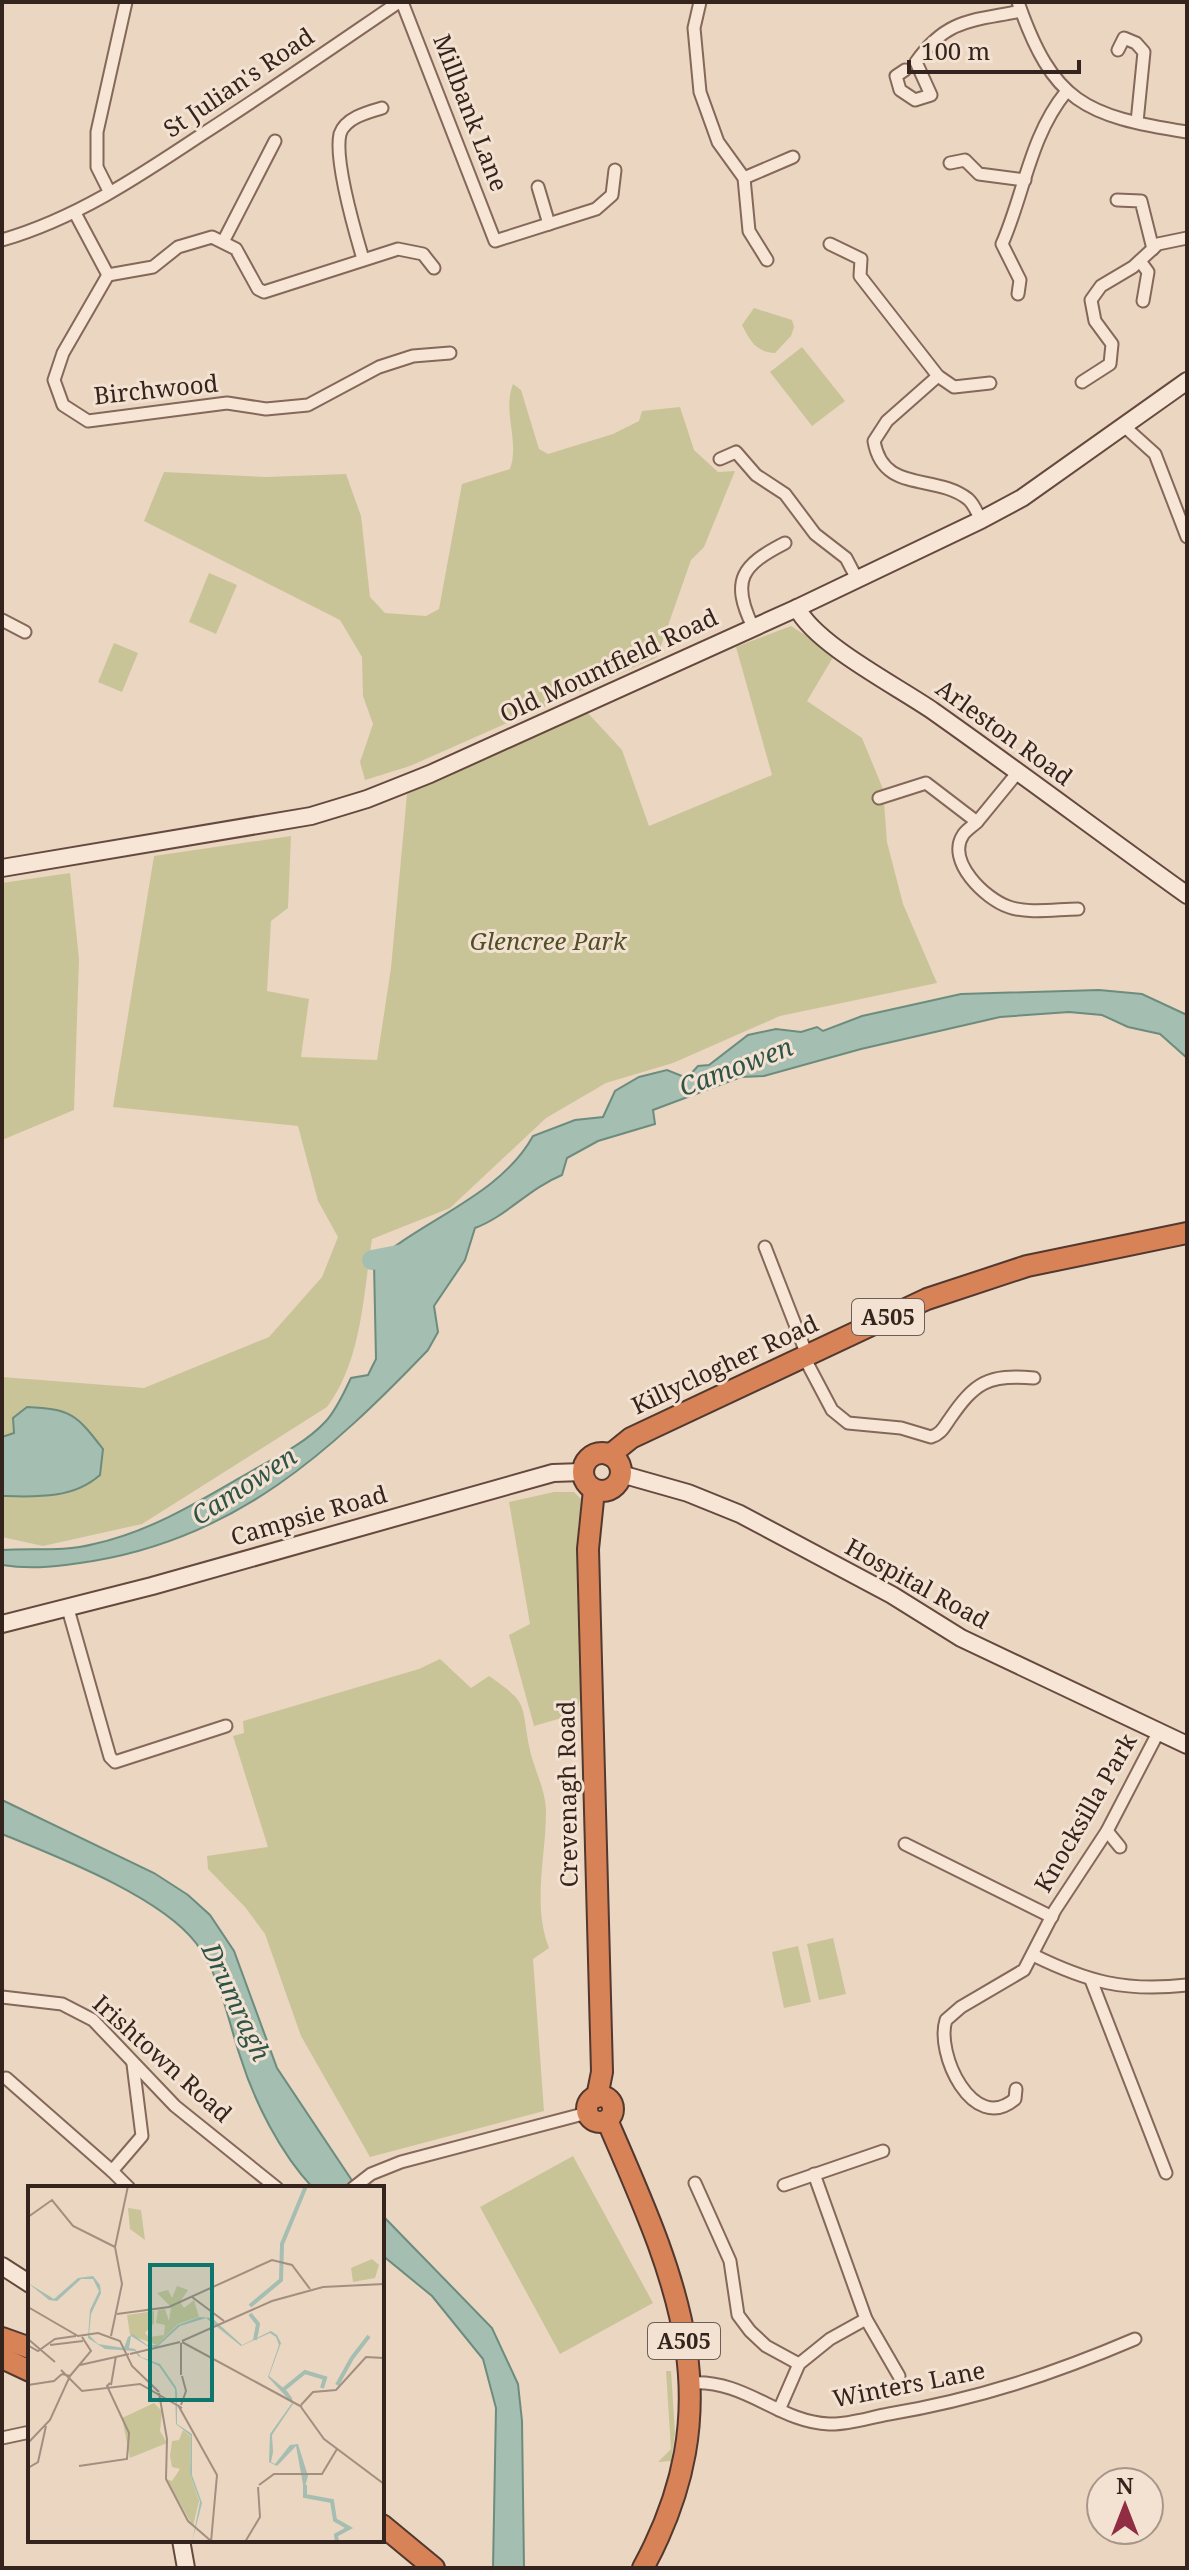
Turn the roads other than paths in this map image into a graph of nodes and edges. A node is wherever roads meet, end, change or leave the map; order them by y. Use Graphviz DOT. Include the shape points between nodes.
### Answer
graph roads {
  1 [pos="126,2"];
  2 [pos="400,2"];
  3 [pos="700,2"];
  4 [pos="1020,6"];
  5 [pos="1118,50"];
  6 [pos="905,70"];
  7 [pos="1066,92"];
  8 [pos="382,108"];
  9 [pos="1137,122"];
  10 [pos="1187,132"];
  11 [pos="275,141"];
  12 [pos="793,157"];
  13 [pos="950,163"];
  14 [pos="615,170"];
  15 [pos="744,178"];
  16 [pos="1025,180"];
  17 [pos="538,187"];
  18 [pos="109,191"];
  19 [pos="1117,200"];
  20 [pos="75,213"];
  21 [pos="549,224"];
  22 [pos="1187,238"];
  23 [pos="2,240"];
  24 [pos="224,240"];
  25 [pos="830,244"];
  26 [pos="1153,249"];
  27 [pos="363,259"];
  28 [pos="767,260"];
  29 [pos="1140,261"];
  30 [pos="434,268"];
  31 [pos="108,275"];
  32 [pos="1018,294"];
  33 [pos="1143,301"];
  34 [pos="450,353"];
  35 [pos="938,376"];
  36 [pos="1187,381"];
  37 [pos="1082,382"];
  38 [pos="990,383"];
  39 [pos="1125,427"];
  40 [pos="720,459"];
  41 [pos="981,520"];
  42 [pos="1187,537"];
  43 [pos="785,543"];
  44 [pos="857,579"];
  45 [pos="797,608"];
  46 [pos="2,620"];
  47 [pos="753,627"];
  48 [pos="25,632"];
  49 [pos="1018,772"];
  50 [pos="879,798"];
  51 [pos="977,822"];
  52 [pos="2,868"];
  53 [pos="1187,895"];
  54 [pos="1078,909"];
  55 [pos="1187,1233"];
  56 [pos="765,1247"];
  57 [pos="806,1356"];
  58 [pos="1034,1378"];
  59 [pos="610,1455"];
  60 [pos="621,1474"];
  61 [pos="588,1481"];
  62 [pos="68,1609"];
  63 [pos="2,1624"];
  64 [pos="226,1726"];
  65 [pos="1159,1731"];
  66 [pos="1187,1745"];
  67 [pos="1107,1831"];
  68 [pos="905,1844"];
  69 [pos="1120,1847"];
  70 [pos="1052,1917"];
  71 [pos="1033,1955"];
  72 [pos="1091,1980"];
  73 [pos="1187,1985"];
  74 [pos="2,1997"];
  75 [pos="133,2064"];
  76 [pos="6,2078"];
  77 [pos="1016,2089"];
  78 [pos="597,2110"];
  79 [pos="883,2151"];
  80 [pos="112,2171"];
  81 [pos="1166,2173"];
  82 [pos="814,2174"];
  83 [pos="695,2183"];
  84 [pos="784,2185"];
  85 [pos="127,2186"];
  86 [pos="275,2186"];
  87 [pos="356,2186"];
  88 [pos="2,2266"];
  89 [pos="28,2283"];
  90 [pos="866,2319"];
  91 [pos="2,2338"];
  92 [pos="1135,2339"];
  93 [pos="28,2347"];
  94 [pos="2,2358"];
  95 [pos="799,2364"];
  96 [pos="28,2370"];
  97 [pos="899,2376"];
  98 [pos="690,2383"];
  99 [pos="779,2410"];
  100 [pos="28,2432"];
  101 [pos="2,2438"];
  102 [pos="384,2527"];
  103 [pos="384,2540"];
  104 [pos="181,2542"];
  105 [pos="186,2568"];
  106 [pos="432,2568"];
  107 [pos="643,2568"];
  1 -- 18 [label="street" via="97,132 97,167"];
  2 -- 18 [label="street, St Julian's Road"];
  2 -- 21 [label="street, Millbank Lane" via="495,241"];
  3 -- 15 [label="street" via="694,28 700,92 718,142"];
  4 -- 6 [label="street" via="951,26 928,45 916,62 931,95 915,100 900,90 896,76"];
  4 -- 7 [label="street" via="1045,68"];
  5 -- 9 [label="street" via="1124,38 1144,52"];
  7 -- 9 [label="street" via="1091,107"];
  7 -- 16 [label="street" via="1041,129"];
  8 -- 27 [label="street" via="348,122 340,134 347,203"];
  9 -- 10 [label="street"];
  11 -- 24 [label="street"];
  12 -- 15 [label="street"];
  13 -- 16 [label="street" via="965,160 979,174"];
  14 -- 21 [label="street" via="612,195 596,209"];
  15 -- 28 [label="street" via="749,231"];
  16 -- 32 [label="street" via="1002,244 1020,280"];
  17 -- 21 [label="street"];
  18 -- 20 [label="street, St Julian's Road"];
  19 -- 26 [label="street" via="1141,201"];
  20 -- 23 [label="street, St Julian's Road"];
  20 -- 31 [label="street"];
  22 -- 26 [label="street"];
  24 -- 27 [label="street" via="236,249 264,292"];
  24 -- 31 [label="street" via="197,239 153,267"];
  25 -- 35 [label="street" via="861,259 860,276"];
  26 -- 29 [label="street"];
  27 -- 30 [label="street" via="411,249"];
  29 -- 33 [label="street" via="1148,272"];
  29 -- 37 [label="street" via="1101,286 1091,300 1095,321 1112,344 1110,364"];
  31 -- 34 [label="street, Birchwood" via="63,353 54,380 63,405 88,421 227,403 266,409 308,405 379,367 413,356"];
  35 -- 38 [label="street" via="954,387"];
  35 -- 41 [label="street" via="887,421 874,441 877,458 892,473 948,488 970,500"];
  36 -- 39 [label="street, Old Mountfield Road"];
  39 -- 41 [label="street, Old Mountfield Road"];
  39 -- 42 [label="street" via="1155,454"];
  40 -- 44 [label="street" via="736,452 756,475 785,494 815,534 846,558"];
  41 -- 44 [label="street, Old Mountfield Road"];
  43 -- 47 [label="street" via="749,564 741,581 741,599"];
  44 -- 45 [label="street, Old Mountfield Road"];
  45 -- 47 [label="street, Old Mountfield Road"];
  45 -- 49 [label="street, Arleston Road" via="807,625"];
  46 -- 48 [label="street"];
  47 -- 52 [label="street, Old Mountfield Road" via="367,799 301,817"];
  49 -- 51 [label="street"];
  49 -- 53 [label="street, Arleston Road"];
  50 -- 51 [label="street" via="926,783"];
  51 -- 54 [label="street" via="961,837 959,855 987,895 1010,908"];
  55 -- 57 [label="highway, Killyclogher Road / A505" via="977,1281"];
  56 -- 57 [label="street"];
  57 -- 58 [label="street" via="832,1410 848,1423 931,1437 942,1431 977,1385 1012,1376"];
  57 -- 59 [label="highway, Killyclogher Road / A505" via="631,1438"];
  59 -- 60 [label="highway"];
  59 -- 61 [label="highway, A505" via="593,1455"];
  60 -- 61 [label="highway" via="609,1490"];
  60 -- 65 [label="street, Hospital Road" via="740,1514 961,1638"];
  61 -- 62 [label="street, Campsie Road" via="553,1473"];
  61 -- 78 [label="highway, Crevenagh Road / A505" via="602,2072"];
  62 -- 63 [label="street, Campsie Road"];
  62 -- 64 [label="street" via="115,1762"];
  65 -- 66 [label="street, Hospital Road"];
  65 -- 67 [label="street, Knocksilla Park"];
  67 -- 69 [label="street"];
  67 -- 70 [label="street, Knocksilla Park"];
  68 -- 70 [label="street, Knocksilla Park"];
  70 -- 71 [label="street, Knocksilla Park"];
  71 -- 72 [label="street"];
  71 -- 77 [label="street" via="1024,1970 961,2007 943,2028 944,2045 969,2099 978,2106 1008,2104"];
  72 -- 73 [label="street" via="1159,1988"];
  72 -- 81 [label="street"];
  74 -- 75 [label="street, Irishtown Road" via="44,1999 78,2011 105,2031"];
  75 -- 80 [label="street" via="142,2136"];
  75 -- 86 [label="street, Irishtown Road" via="175,2106"];
  76 -- 80 [label="street"];
  78 -- 87 [label="street" via="401,2162"];
  78 -- 98 [label="highway, Crevenagh Road / A505" via="666,2257"];
  79 -- 82 [label="street"];
  80 -- 85 [label="street"];
  82 -- 84 [label="street"];
  82 -- 90 [label="street"];
  83 -- 95 [label="street" via="730,2261 738,2315 766,2346"];
  88 -- 89 [label="street"];
  90 -- 95 [label="street"];
  90 -- 97 [label="street"];
  91 -- 93 [label="highway"];
  92 -- 99 [label="street, Winters Lane" via="1050,2375 957,2403 828,2424"];
  94 -- 96 [label="highway"];
  95 -- 99 [label="street"];
  98 -- 99 [label="street, Winters Lane" via="730,2385"];
  98 -- 107 [label="highway, Crevenagh Road / A505" via="683,2477"];
  100 -- 101 [label="street"];
  102 -- 106 [label="highway"];
  103 -- 106 [label="highway"];
  104 -- 105 [label="street"];
}
